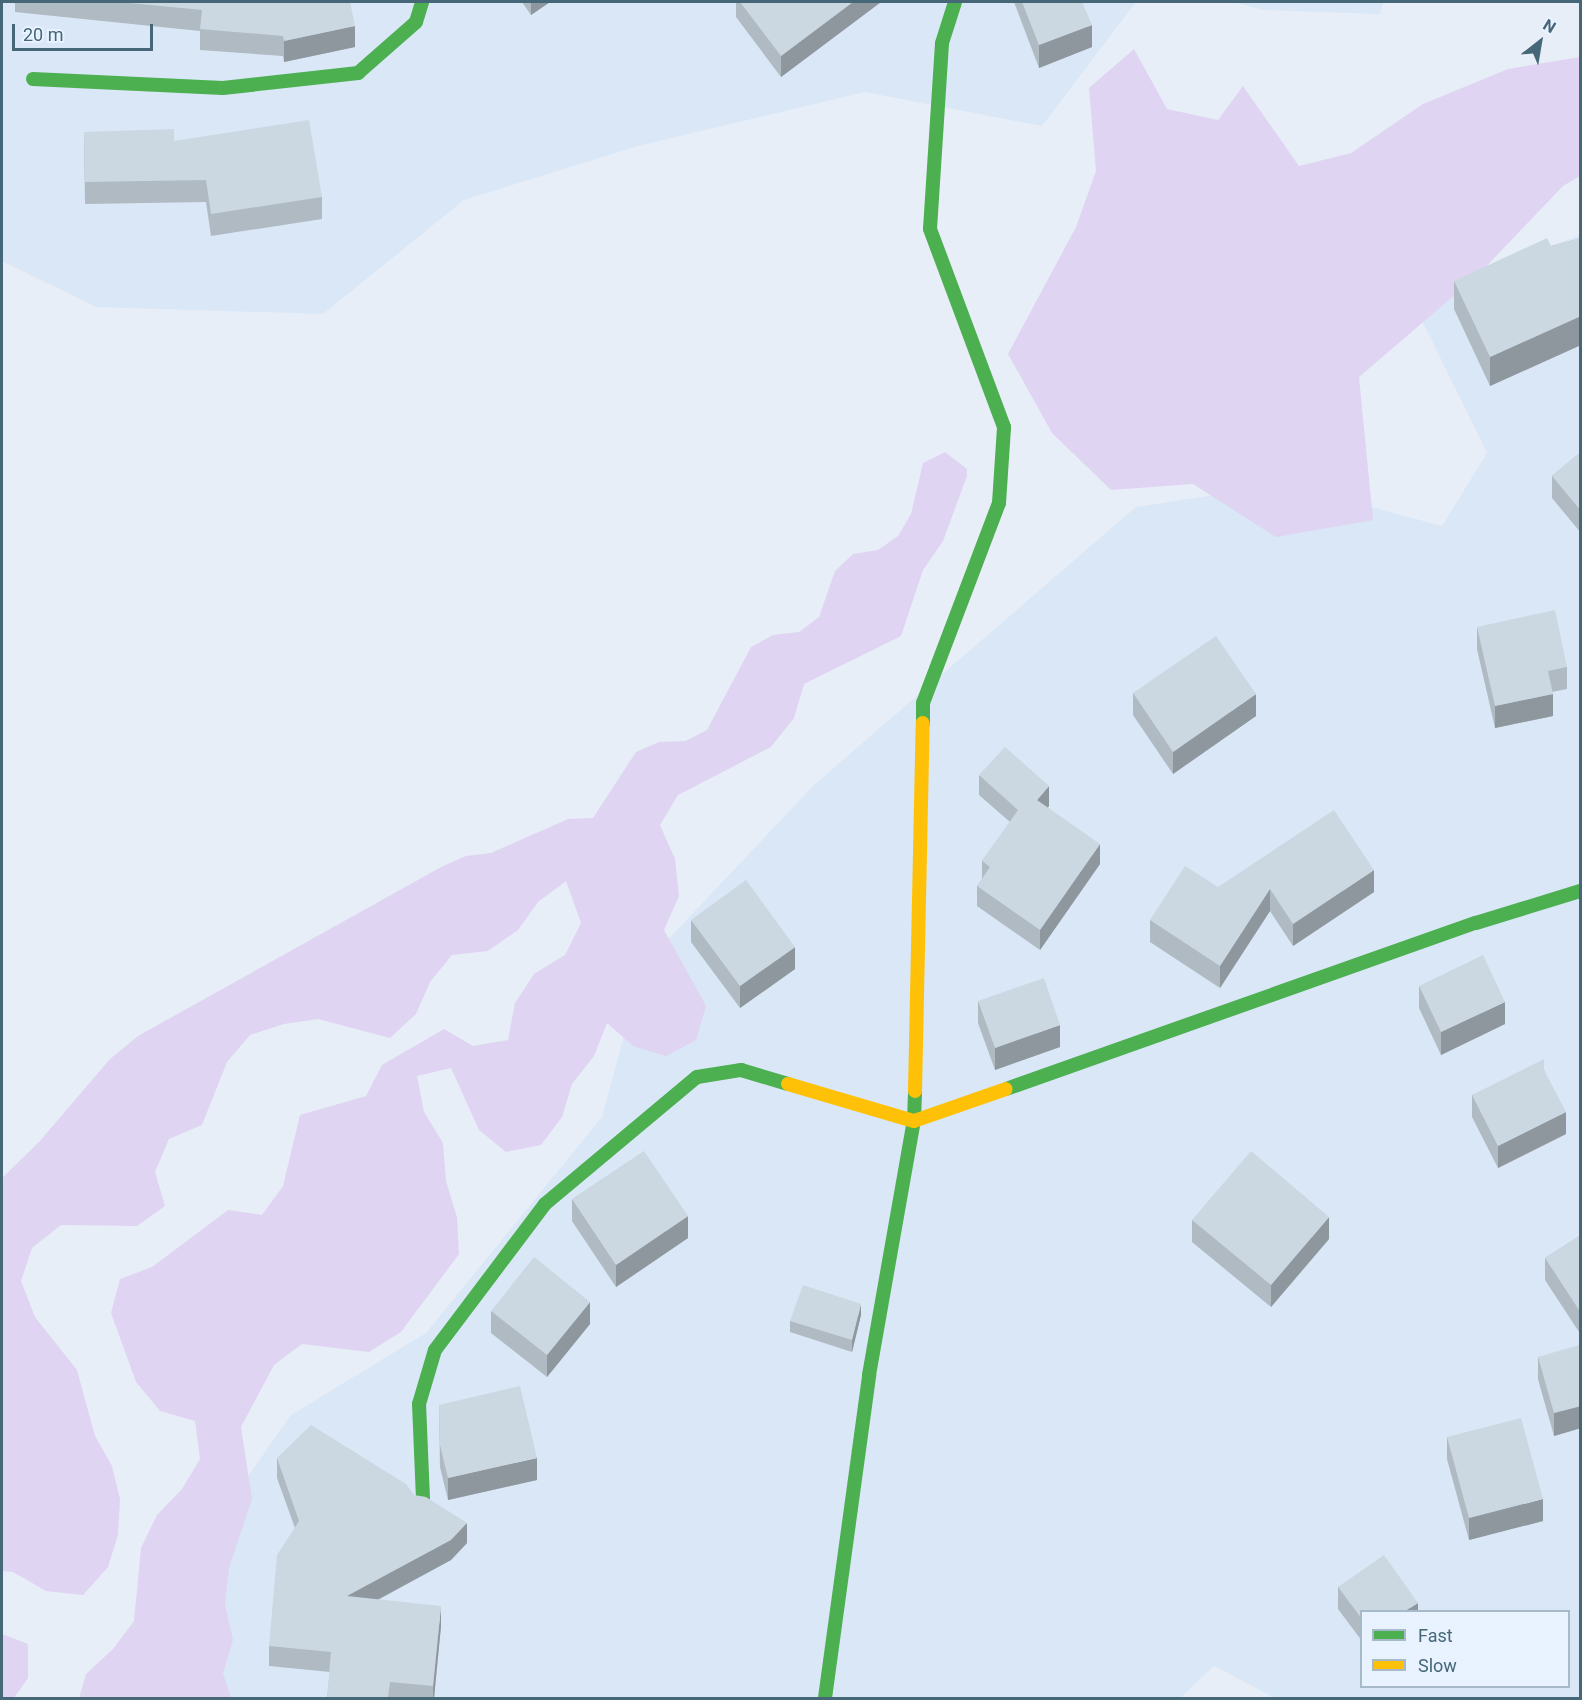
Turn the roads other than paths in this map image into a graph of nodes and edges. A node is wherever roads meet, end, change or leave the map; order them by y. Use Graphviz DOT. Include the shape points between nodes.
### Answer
graph roads {
  1 [pos="422,2"];
  2 [pos="955,2"];
  3 [pos="33,79"];
  4 [pos="1581,891"];
  5 [pos="914,1121"];
  6 [pos="423,1499"];
  7 [pos="825,1698"];
  1 -- 3 [label="street" via="416,22 358,73 223,88"];
  2 -- 5 [label="street" via="942,43 930,229 1004,427 999,503 923,703"];
  4 -- 5 [label="street" via="1476,923"];
  5 -- 6 [label="street" via="741,1070 697,1077 544,1204 435,1350 419,1404"];
  5 -- 7 [label="street" via="868,1375"];
}
